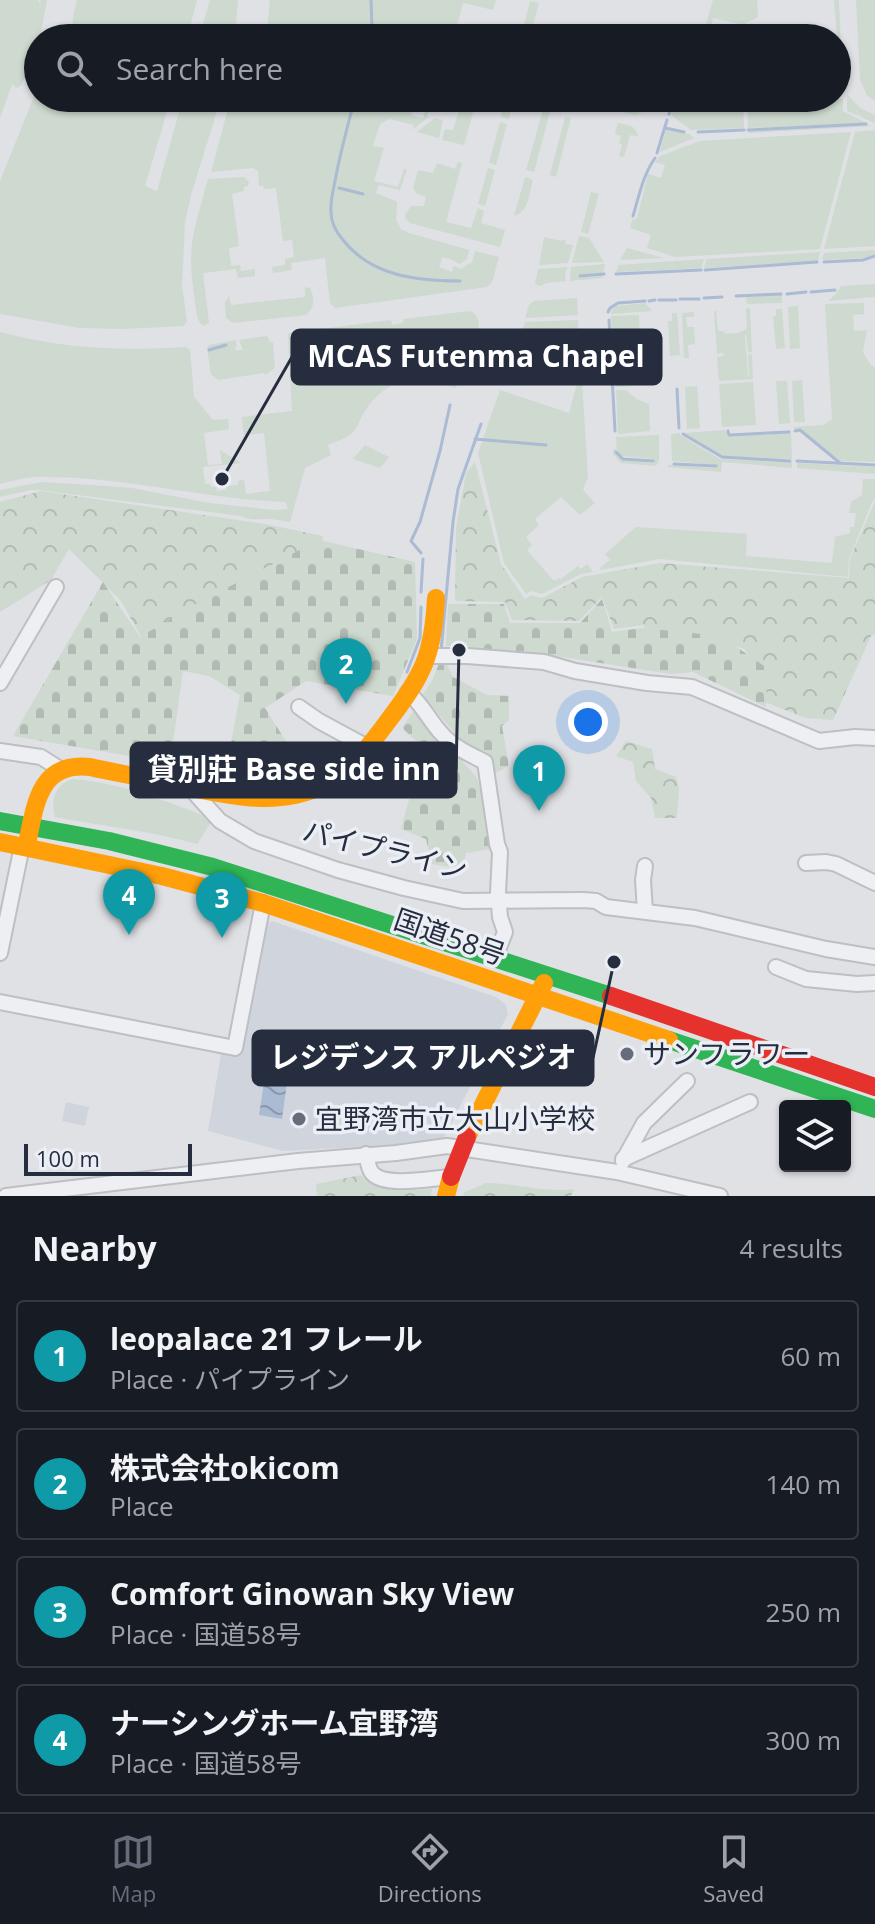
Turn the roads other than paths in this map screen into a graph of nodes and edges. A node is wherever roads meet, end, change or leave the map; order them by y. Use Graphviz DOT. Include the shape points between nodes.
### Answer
graph roads {
  1 [pos="56,587"];
  2 [pos="436,598"];
  3 [pos="428,656"];
  4 [pos="0,683"];
  5 [pos="408,692"];
  6 [pos="299,707"];
  7 [pos="875,738"];
  8 [pos="369,748"];
  9 [pos="0,751"];
  10 [pos="60,769"];
  11 [pos="190,788"];
  12 [pos="0,821"];
  13 [pos="31,827"];
  14 [pos="0,842"];
  15 [pos="25,846"];
  16 [pos="806,863"];
  17 [pos="645,866"];
  18 [pos="875,883"];
  19 [pos="500,902"];
  20 [pos="263,903"];
  21 [pos="645,911"];
  22 [pos="0,953"];
  23 [pos="875,957"];
  24 [pos="495,958"];
  25 [pos="776,967"];
  26 [pos="548,975"];
  27 [pos="875,983"];
  28 [pos="538,996"];
  29 [pos="0,1002"];
  30 [pos="687,1081"];
  31 [pos="875,1087"];
  32 [pos="750,1102"];
  33 [pos="875,1109"];
  34 [pos="366,1154"];
  35 [pos="620,1166"];
  36 [pos="451,1177"];
  37 [pos="6,1196"];
  38 [pos="446,1196"];
  39 [pos="720,1196"];
  1 -- 4 [label="street"];
  2 -- 3 [label="main road"];
  3 -- 5 [label="main road"];
  3 -- 7 [label="street" via="544,662 692,687 819,741"];
  5 -- 8 [label="main road"];
  5 -- 19 [label="street" via="457,748 485,762 500,852"];
  6 -- 8 [label="street"];
  8 -- 11 [label="main road" via="329,782 291,797 269,800"];
  9 -- 10 [label="street" via="41,757"];
  10 -- 11 [label="main road" via="90,767"];
  10 -- 13 [label="main road" via="44,785"];
  11 -- 19 [label="street, パイプライン" via="220,821 280,852 404,888 463,901"];
  12 -- 13 [label="main road, 国道58号"];
  13 -- 15 [label="main road"];
  13 -- 24 [label="main road, 国道58号" via="213,867"];
  14 -- 15 [label="main road, 国道58号"];
  15 -- 20 [label="main road, 国道58号"];
  15 -- 22 [label="street"];
  16 -- 18 [label="street" via="836,864"];
  17 -- 21 [label="street"];
  19 -- 21 [label="street, パイプライン" via="583,900"];
  19 -- 24 [label="street" via="505,932"];
  20 -- 28 [label="main road, 国道58号"];
  20 -- 29 [label="street" via="235,1048"];
  21 -- 23 [label="street, パイプライン"];
  24 -- 26 [label="main road, 国道58号"];
  25 -- 27 [label="street" via="806,979"];
  26 -- 28 [label="main road"];
  26 -- 31 [label="main road, 国道58号"];
  28 -- 33 [label="main road, 国道58号"];
  28 -- 36 [label="main road, bridge"];
  30 -- 35 [label="street" via="644,1123"];
  32 -- 35 [label="street"];
  34 -- 35 [label="street" via="447,1146"];
  34 -- 36 [label="street" via="369,1170 389,1181"];
  34 -- 37 [label="street"];
  35 -- 39 [label="street"];
  36 -- 38 [label="main road"];
}
